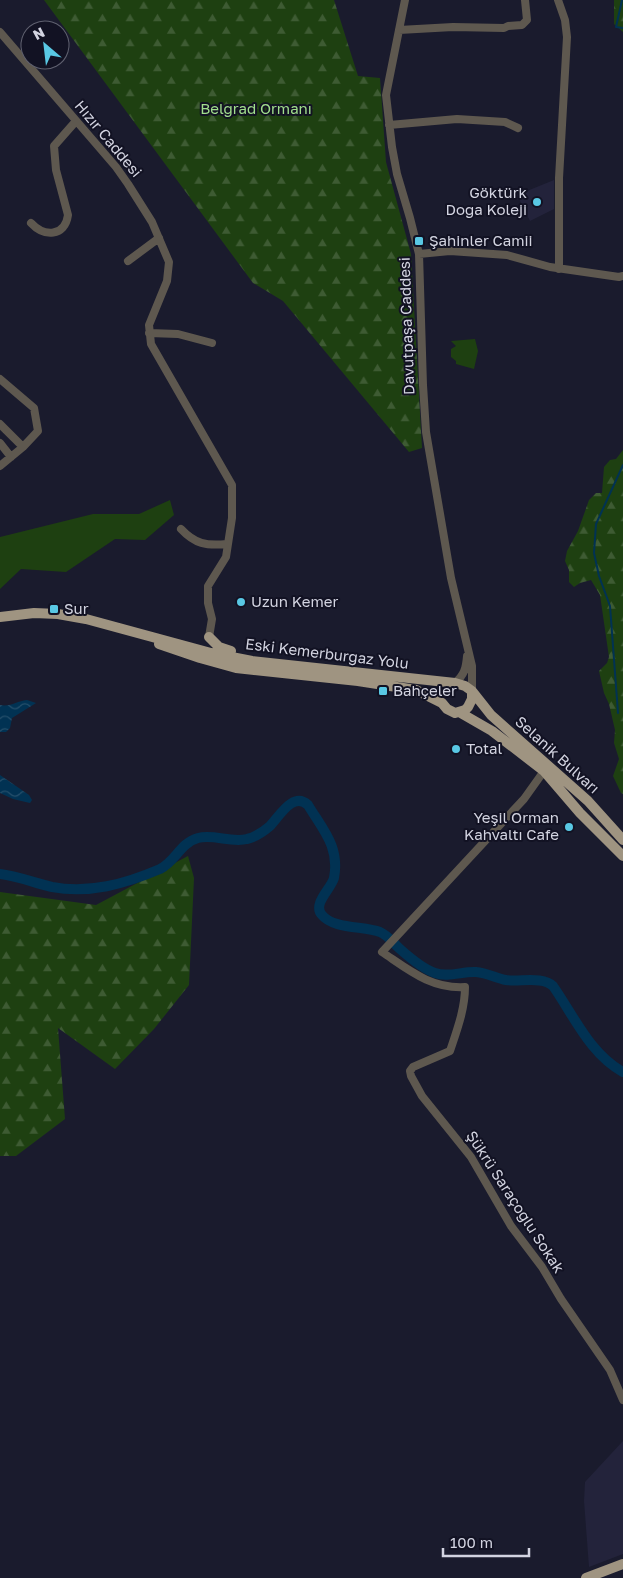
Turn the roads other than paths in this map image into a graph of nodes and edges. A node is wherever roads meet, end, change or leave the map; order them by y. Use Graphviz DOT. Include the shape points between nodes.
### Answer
graph roads {
  1 [pos="405,0"];
  2 [pos="525,0"];
  3 [pos="558,0"];
  4 [pos="399,30"];
  5 [pos="0,32"];
  6 [pos="76,121"];
  7 [pos="389,125"];
  8 [pos="518,128"];
  9 [pos="31,223"];
  10 [pos="159,238"];
  11 [pos="419,254"];
  12 [pos="128,261"];
  13 [pos="559,269"];
  14 [pos="621,277"];
  15 [pos="149,333"];
  16 [pos="212,343"];
  17 [pos="0,379"];
  18 [pos="0,424"];
  19 [pos="0,443"];
  20 [pos="24,447"];
  21 [pos="11,457"];
  22 [pos="0,466"];
  23 [pos="181,528"];
  24 [pos="227,544"];
  25 [pos="0,619"];
  26 [pos="209,637"];
  27 [pos="468,652"];
  28 [pos="202,653"];
  29 [pos="252,661"];
  30 [pos="455,683"];
  31 [pos="472,692"];
  32 [pos="442,703"];
  33 [pos="459,712"];
  34 [pos="544,771"];
  35 [pos="623,840"];
  36 [pos="623,856"];
  37 [pos="623,1400"];
  38 [pos="623,1564"];
  39 [pos="586,1578"];
  1 -- 4 [label="street, Davutpaşa Caddesi"];
  2 -- 4 [label="street" via="526,20 522,25"];
  3 -- 13 [label="street" via="567,37 559,178"];
  4 -- 7 [label="street, Davutpaşa Caddesi" via="386,95"];
  5 -- 6 [label="street, Hızır Caddesi"];
  6 -- 9 [label="street" via="54,146 67,222 54,233 37,230"];
  6 -- 10 [label="street, Hızır Caddesi" via="128,184"];
  7 -- 8 [label="street" via="457,119 506,122"];
  7 -- 11 [label="street, Davutpaşa Caddesi" via="397,174"];
  10 -- 12 [label="street"];
  10 -- 15 [label="street, Hızır Caddesi" via="169,262 167,281 149,325"];
  11 -- 13 [label="street" via="450,251 507,255"];
  11 -- 27 [label="street, Davutpaşa Caddesi" via="426,432 451,578"];
  13 -- 14 [label="street"];
  15 -- 16 [label="street" via="178,334"];
  15 -- 24 [label="street" via="157,355 232,485 232,518"];
  17 -- 20 [label="street" via="34,408 38,431"];
  18 -- 20 [label="street"];
  19 -- 21 [label="street"];
  20 -- 21 [label="street"];
  21 -- 22 [label="street"];
  23 -- 24 [label="street" via="192,540"];
  24 -- 26 [label="street" via="226,557 208,586 212,619"];
  25 -- 28 [label="main road" via="34,613 86,619"];
  26 -- 28 [label="main road"];
  26 -- 29 [label="main road" via="219,647"];
  27 -- 30 [label="street" via="466,668"];
  27 -- 31 [label="street, Davutpaşa Caddesi" via="472,666"];
  28 -- 29 [label="main road, Eski Kemerburgaz Yolu"];
  28 -- 32 [label="main road, Eski Kemerburgaz Yolu" via="236,668 416,690"];
  29 -- 30 [label="main road, Eski Kemerburgaz Yolu"];
  30 -- 31 [label="main road"];
  30 -- 32 [label="main road" via="443,693"];
  31 -- 33 [label="main road" via="471,703"];
  31 -- 35 [label="main road, Selanik Bulvarı" via="490,715 588,801"];
  32 -- 33 [label="main road" via="451,711"];
  33 -- 34 [label="main road, Selanik Bulvarı" via="492,731"];
  34 -- 36 [label="main road, Selanik Bulvarı"];
  34 -- 37 [label="street, Şükrü Saraçoğlu Sokak" via="524,799 382,952 425,981 465,987 460,1021 450,1052 412,1067 411,1076 422,1096 471,1157 511,1226 610,1370"];
  38 -- 39 [label="main road"];
}
